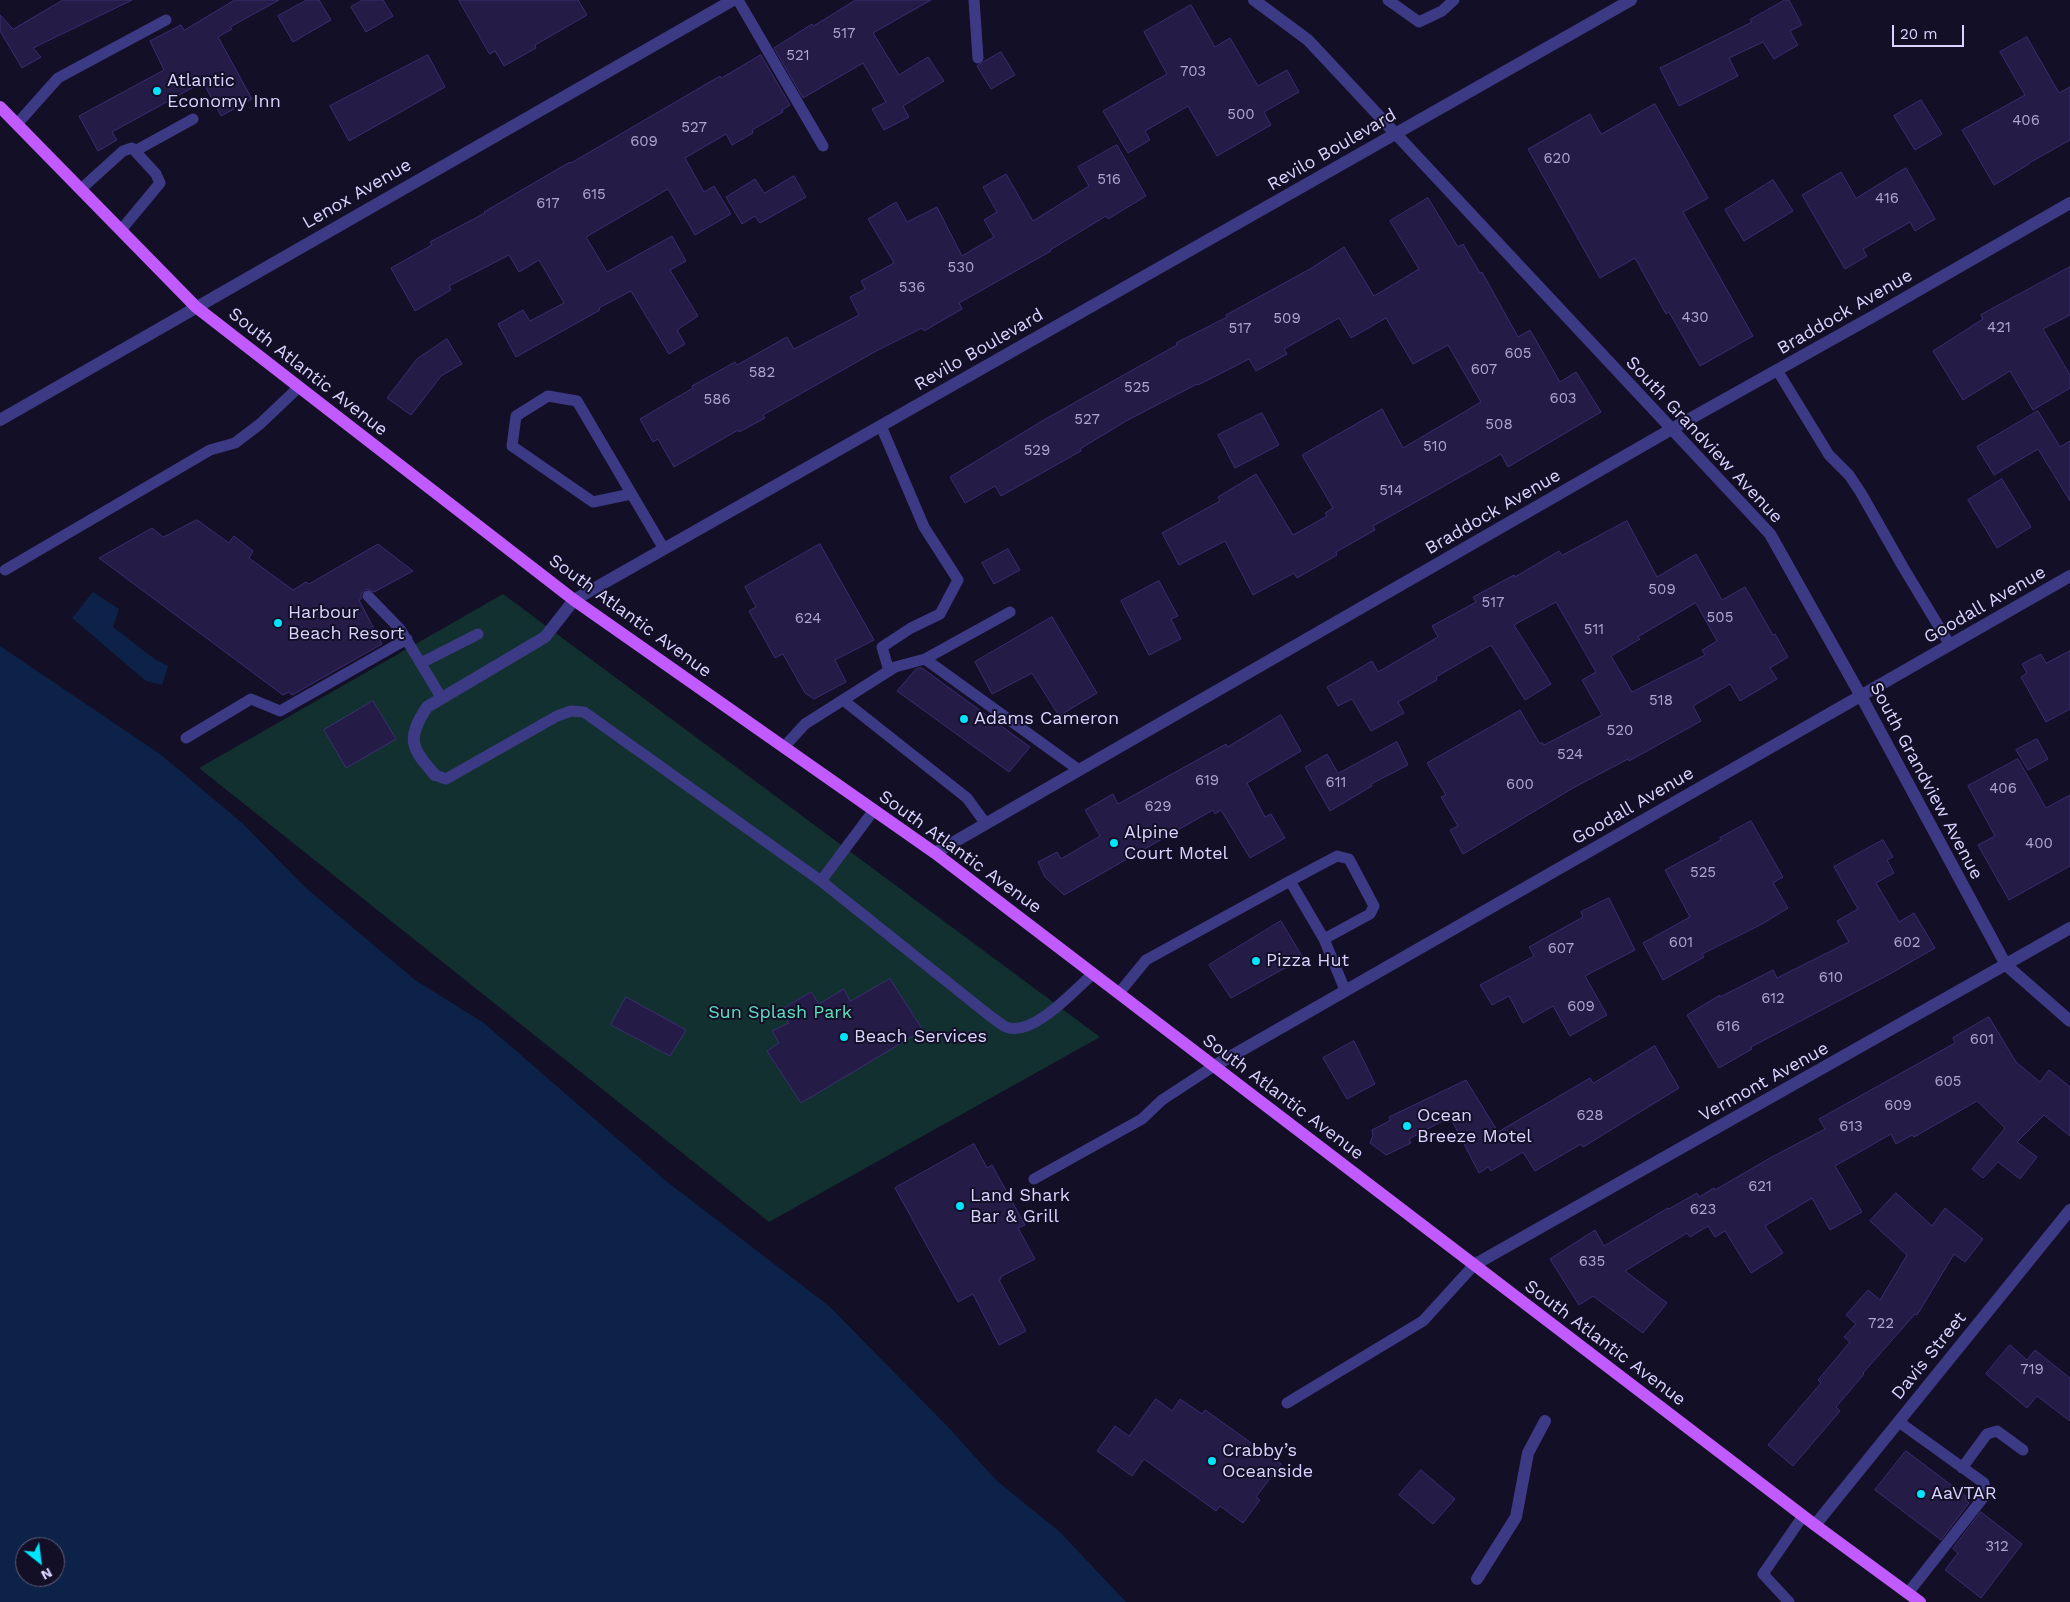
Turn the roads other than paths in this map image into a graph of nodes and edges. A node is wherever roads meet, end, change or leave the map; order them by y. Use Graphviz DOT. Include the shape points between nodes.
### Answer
graph roads {
  1 [pos="733,0"];
  2 [pos="738,0"];
  3 [pos="974,0"];
  4 [pos="1254,0"];
  5 [pos="1388,0"];
  6 [pos="1454,0"];
  7 [pos="1631,0"];
  8 [pos="166,20"];
  9 [pos="978,58"];
  10 [pos="0,107"];
  11 [pos="193,119"];
  12 [pos="17,124"];
  13 [pos="1396,134"];
  14 [pos="823,146"];
  15 [pos="135,152"];
  16 [pos="81,189"];
  17 [pos="2070,203"];
  18 [pos="121,230"];
  19 [pos="196,307"];
  20 [pos="1777,370"];
  21 [pos="299,387"];
  22 [pos="0,420"];
  23 [pos="880,426"];
  24 [pos="1670,430"];
  25 [pos="631,494"];
  26 [pos="664,549"];
  27 [pos="6,570"];
  28 [pos="2070,576"];
  29 [pos="368,596"];
  30 [pos="574,600"];
  31 [pos="1010,612"];
  32 [pos="478,634"];
  33 [pos="407,640"];
  34 [pos="1950,645"];
  35 [pos="925,659"];
  36 [pos="421,663"];
  37 [pos="889,671"];
  38 [pos="1861,696"];
  39 [pos="440,698"];
  40 [pos="843,700"];
  41 [pos="186,738"];
  42 [pos="784,747"];
  43 [pos="1079,770"];
  44 [pos="435,775"];
  45 [pos="874,810"];
  46 [pos="986,824"];
  47 [pos="935,853"];
  48 [pos="820,881"];
  49 [pos="1290,881"];
  50 [pos="2070,928"];
  51 [pos="1324,939"];
  52 [pos="2006,965"];
  53 [pos="1093,974"];
  54 [pos="1345,990"];
  55 [pos="1119,993"];
  56 [pos="2070,1021"];
  57 [pos="1214,1066"];
  58 [pos="1034,1179"];
  59 [pos="2070,1210"];
  60 [pos="1474,1265"];
  61 [pos="1287,1403"];
  62 [pos="1545,1421"];
  63 [pos="1899,1422"];
  64 [pos="2023,1450"];
  65 [pos="1962,1468"];
  66 [pos="1803,1516"];
  67 [pos="1815,1525"];
  68 [pos="1477,1579"];
  69 [pos="1916,1600"];
  70 [pos="1789,1602"];
  1 -- 19 [label="street, Lenox Avenue"];
  2 -- 14 [label="lane"];
  3 -- 9 [label="lane"];
  4 -- 13 [label="street, South Grandview Avenue" via="1308,40"];
  5 -- 6 [label="lane" via="1419,22 1442,11"];
  7 -- 13 [label="street, Revilo Boulevard"];
  8 -- 12 [label="lane" via="58,78"];
  10 -- 12 [label="main road, South Atlantic Avenue"];
  11 -- 15 [label="lane"];
  12 -- 16 [label="main road, South Atlantic Avenue"];
  13 -- 23 [label="street, Revilo Boulevard"];
  13 -- 24 [label="street, South Grandview Avenue"];
  15 -- 16 [label="lane" via="132,148 123,151"];
  15 -- 18 [label="lane" via="156,174 160,183"];
  16 -- 18 [label="main road, South Atlantic Avenue"];
  17 -- 20 [label="street, Braddock Avenue"];
  18 -- 19 [label="main road, South Atlantic Avenue"];
  19 -- 21 [label="main road, South Atlantic Avenue"];
  19 -- 22 [label="street, Lenox Avenue"];
  20 -- 24 [label="street, Braddock Avenue"];
  20 -- 34 [label="lane" via="1829,455 1862,493"];
  21 -- 27 [label="lane" via="235,443 210,450"];
  21 -- 30 [label="main road, South Atlantic Avenue"];
  23 -- 26 [label="street, Revilo Boulevard"];
  23 -- 37 [label="lane" via="924,527 958,580 940,614 882,647"];
  24 -- 38 [label="street, South Grandview Avenue" via="1770,534"];
  24 -- 43 [label="street, Braddock Avenue"];
  25 -- 25 [label="lane" via="577,401 548,396 516,416 512,446 593,502"];
  25 -- 26 [label="lane"];
  26 -- 30 [label="street, Revilo Boulevard"];
  28 -- 34 [label="street, Goodall Avenue"];
  29 -- 33 [label="lane"];
  30 -- 39 [label="street, Revilo Boulevard" via="545,637"];
  30 -- 42 [label="main road, South Atlantic Avenue"];
  31 -- 35 [label="lane"];
  32 -- 36 [label="lane"];
  33 -- 36 [label="lane"];
  33 -- 41 [label="lane" via="280,711 251,699"];
  34 -- 38 [label="street, Goodall Avenue"];
  35 -- 37 [label="lane"];
  35 -- 43 [label="lane"];
  36 -- 39 [label="lane"];
  37 -- 40 [label="lane"];
  38 -- 52 [label="street, South Grandview Avenue"];
  38 -- 54 [label="street, Goodall Avenue"];
  39 -- 44 [label="street, Revilo Boulevard" via="427,707 417,722 413,737 417,755"];
  40 -- 42 [label="lane" via="805,724"];
  40 -- 46 [label="lane" via="967,798"];
  42 -- 45 [label="main road, South Atlantic Avenue"];
  43 -- 46 [label="street, Braddock Avenue"];
  44 -- 48 [label="lane" via="446,779 557,716 571,711 584,712"];
  45 -- 47 [label="main road, South Atlantic Avenue"];
  45 -- 48 [label="lane"];
  46 -- 47 [label="street, Braddock Avenue"];
  47 -- 53 [label="main road, South Atlantic Avenue"];
  48 -- 53 [label="lane" via="1009,1028 1027,1027 1046,1016"];
  49 -- 51 [label="lane"];
  49 -- 51 [label="lane" via="1337,856 1349,859 1374,906 1370,914"];
  49 -- 55 [label="lane" via="1146,960"];
  50 -- 52 [label="street, Vermont Avenue"];
  51 -- 54 [label="lane"];
  52 -- 56 [label="street, South Grandview Avenue"];
  52 -- 60 [label="street, Vermont Avenue"];
  53 -- 55 [label="main road, South Atlantic Avenue"];
  54 -- 57 [label="street, Goodall Avenue"];
  55 -- 57 [label="main road, South Atlantic Avenue"];
  57 -- 58 [label="lane" via="1162,1100 1142,1119"];
  57 -- 60 [label="main road, South Atlantic Avenue"];
  59 -- 63 [label="street, Davis Street"];
  60 -- 61 [label="lane" via="1423,1321"];
  60 -- 66 [label="main road, South Atlantic Avenue"];
  62 -- 68 [label="street" via="1528,1453 1516,1517"];
  63 -- 65 [label="lane"];
  63 -- 67 [label="street, Davis Street"];
  64 -- 65 [label="lane" via="1997,1431 1987,1434"];
  65 -- 69 [label="lane" via="1984,1483 1986,1494"];
  66 -- 67 [label="main road, South Atlantic Avenue"];
  66 -- 70 [label="lane" via="1763,1574"];
  67 -- 69 [label="main road, South Atlantic Avenue"];
}
